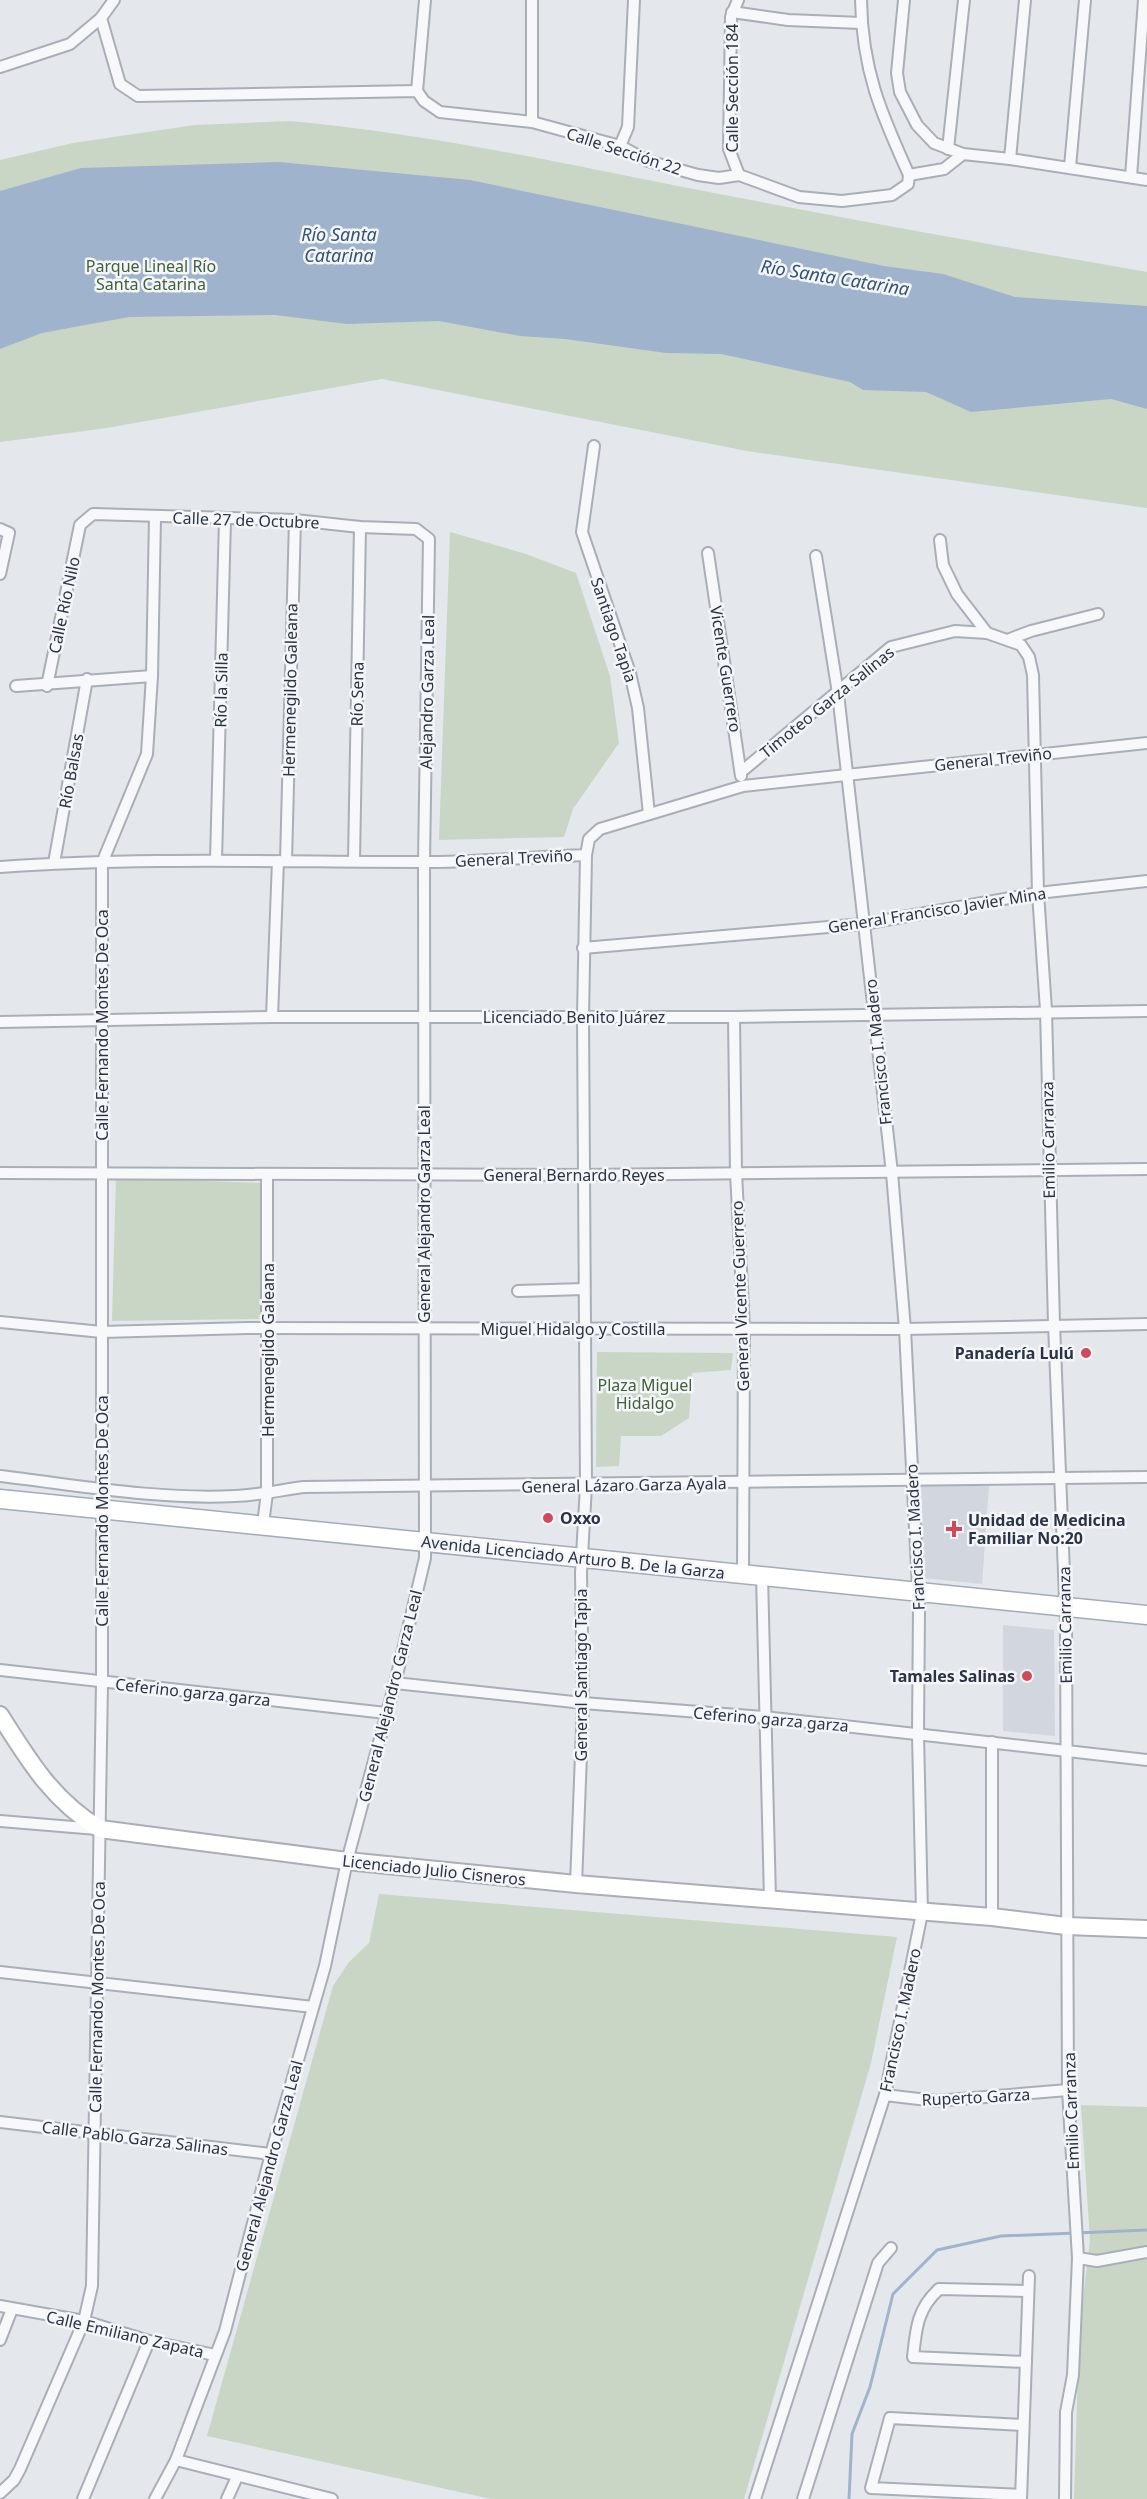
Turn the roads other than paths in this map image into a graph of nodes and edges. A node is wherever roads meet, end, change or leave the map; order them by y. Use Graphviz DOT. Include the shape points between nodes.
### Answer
graph roads {
  1 [pos="113,0"];
  2 [pos="425,0"];
  3 [pos="532,0"];
  4 [pos="634,0"];
  5 [pos="738,0"];
  6 [pos="861,0"];
  7 [pos="904,0"];
  8 [pos="964,0"];
  9 [pos="1025,0"];
  10 [pos="1086,0"];
  11 [pos="1144,0"];
  12 [pos="732,12"];
  13 [pos="101,18"];
  14 [pos="861,23"];
  15 [pos="0,67"];
  16 [pos="417,91"];
  17 [pos="532,122"];
  18 [pos="620,146"];
  19 [pos="948,149"];
  20 [pos="963,154"];
  21 [pos="1010,159"];
  22 [pos="1070,167"];
  23 [pos="739,175"];
  24 [pos="909,175"];
  25 [pos="1131,177"];
  26 [pos="1147,180"];
  27 [pos="594,446"];
  28 [pos="155,517"];
  29 [pos="225,520"];
  30 [pos="294,520"];
  31 [pos="80,525"];
  32 [pos="360,527"];
  33 [pos="0,529"];
  34 [pos="416,529"];
  35 [pos="940,540"];
  36 [pos="708,553"];
  37 [pos="816,556"];
  38 [pos="0,574"];
  39 [pos="1098,614"];
  40 [pos="987,633"];
  41 [pos="1010,639"];
  42 [pos="152,676"];
  43 [pos="87,679"];
  44 [pos="16,686"];
  45 [pos="47,686"];
  46 [pos="838,693"];
  47 [pos="1147,743"];
  48 [pos="1036,755"];
  49 [pos="741,772"];
  50 [pos="846,773"];
  51 [pos="743,786"];
  52 [pos="649,814"];
  53 [pos="586,855"];
  54 [pos="216,860"];
  55 [pos="354,860"];
  56 [pos="282,861"];
  57 [pos="424,862"];
  58 [pos="54,863"];
  59 [pos="102,863"];
  60 [pos="0,867"];
  61 [pos="1147,881"];
  62 [pos="1038,893"];
  63 [pos="863,924"];
  64 [pos="584,948"];
  65 [pos="1046,1010"];
  66 [pos="1147,1011"];
  67 [pos="875,1014"];
  68 [pos="424,1016"];
  69 [pos="272,1017"];
  70 [pos="583,1017"];
  71 [pos="734,1017"];
  72 [pos="103,1018"];
  73 [pos="0,1022"];
  74 [pos="1147,1169"];
  75 [pos="1049,1171"];
  76 [pos="0,1173"];
  77 [pos="735,1173"];
  78 [pos="892,1173"];
  79 [pos="102,1175"];
  80 [pos="585,1175"];
  81 [pos="267,1176"];
  82 [pos="423,1176"];
  83 [pos="584,1289"];
  84 [pos="518,1291"];
  85 [pos="0,1322"];
  86 [pos="1054,1324"];
  87 [pos="1147,1324"];
  88 [pos="744,1328"];
  89 [pos="583,1329"];
  90 [pos="905,1329"];
  91 [pos="269,1330"];
  92 [pos="424,1330"];
  93 [pos="102,1332"];
  94 [pos="0,1476"];
  95 [pos="1060,1476"];
  96 [pos="1147,1477"];
  97 [pos="913,1481"];
  98 [pos="744,1483"];
  99 [pos="586,1486"];
  100 [pos="101,1487"];
  101 [pos="426,1488"];
  102 [pos="267,1493"];
  103 [pos="0,1499"];
  104 [pos="101,1509"];
  105 [pos="263,1524"];
  106 [pos="426,1542"];
  107 [pos="582,1556"];
  108 [pos="743,1576"];
  109 [pos="762,1576"];
  110 [pos="918,1591"];
  111 [pos="1065,1606"];
  112 [pos="1147,1615"];
  113 [pos="0,1670"];
  114 [pos="102,1683"];
  115 [pos="395,1683"];
  116 [pos="583,1703"];
  117 [pos="386,1713"];
  118 [pos="0,1715"];
  119 [pos="764,1717"];
  120 [pos="918,1734"];
  121 [pos="992,1742"];
  122 [pos="1065,1750"];
  123 [pos="1147,1760"];
  124 [pos="0,1821"];
  125 [pos="100,1829"];
  126 [pos="347,1861"];
  127 [pos="576,1884"];
  128 [pos="770,1899"];
  129 [pos="922,1913"];
  130 [pos="992,1917"];
  131 [pos="1066,1926"];
  132 [pos="1147,1929"];
  133 [pos="0,1972"];
  134 [pos="98,1984"];
  135 [pos="313,2007"];
  136 [pos="1068,2090"];
  137 [pos="885,2095"];
  138 [pos="0,2122"];
  139 [pos="95,2134"];
  140 [pos="271,2154"];
  141 [pos="891,2248"];
  142 [pos="1147,2252"];
  143 [pos="1078,2258"];
  144 [pos="1029,2276"];
  145 [pos="1028,2291"];
  146 [pos="0,2306"];
  147 [pos="12,2309"];
  148 [pos="84,2321"];
  149 [pos="0,2340"];
  150 [pos="149,2341"];
  151 [pos="215,2355"];
  152 [pos="1026,2361"];
  153 [pos="1023,2425"];
  154 [pos="176,2460"];
  155 [pos="237,2477"];
  156 [pos="0,2493"];
  157 [pos="1021,2497"];
  158 [pos="83,2499"];
  159 [pos="155,2499"];
  160 [pos="227,2499"];
  161 [pos="332,2499"];
  162 [pos="755,2499"];
  163 [pos="803,2499"];
  164 [pos="1065,2499"];
  1 -- 13 [label="street"];
  2 -- 16 [label="street"];
  3 -- 17 [label="street"];
  4 -- 18 [label="street" via="628,127"];
  5 -- 12 [label="street, Calle Sección 184"];
  6 -- 14 [label="street"];
  7 -- 19 [label="street" via="897,73 900,92 925,136"];
  8 -- 19 [label="street"];
  9 -- 21 [label="street"];
  10 -- 22 [label="street"];
  11 -- 25 [label="street"];
  12 -- 14 [label="street" via="788,20"];
  12 -- 23 [label="street, Calle Sección 184" via="729,149"];
  13 -- 15 [label="street" via="70,44"];
  13 -- 16 [label="street" via="120,84 131,93 150,97"];
  14 -- 24 [label="street" via="876,101"];
  16 -- 17 [label="street, Calle Sección 22" via="440,112"];
  17 -- 18 [label="street, Calle Sección 22"];
  18 -- 23 [label="street, Calle Sección 22" via="648,161 698,176"];
  19 -- 20 [label="street"];
  20 -- 21 [label="street"];
  20 -- 24 [label="street" via="944,169"];
  21 -- 22 [label="street"];
  22 -- 25 [label="street"];
  23 -- 24 [label="street, Calle Sección 22" via="799,197 842,201 892,195 908,184"];
  25 -- 26 [label="street"];
  27 -- 52 [label="street, Santiago Tapia" via="582,532 632,682"];
  28 -- 29 [label="street, Calle 27 de Octubre"];
  28 -- 31 [label="street, Calle 27 de Octubre" via="93,514"];
  28 -- 42 [label="street, Calle Fernando Montes De Oca"];
  29 -- 30 [label="street, Calle 27 de Octubre"];
  29 -- 54 [label="street, Río la Silla"];
  30 -- 32 [label="street, Calle 27 de Octubre"];
  30 -- 56 [label="street, Hermenegildo Galeana"];
  31 -- 45 [label="street, Calle Río Nilo"];
  32 -- 34 [label="street, Calle 27 de Octubre"];
  32 -- 55 [label="street, Río Sena"];
  33 -- 38 [label="street" via="9,533"];
  34 -- 57 [label="street, Alejandro Garza Leal" via="429,539"];
  35 -- 40 [label="street" via="950,581"];
  36 -- 49 [label="street, Vicente Guerrero"];
  37 -- 46 [label="street, Francisco I. Madero"];
  39 -- 41 [label="street"];
  40 -- 41 [label="street"];
  40 -- 46 [label="street, Timoteo Garza Salinas" via="955,631 891,646"];
  41 -- 48 [label="street, Emilio Carranza" via="1021,645 1029,657"];
  42 -- 43 [label="street"];
  42 -- 59 [label="street, Calle Fernando Montes De Oca" via="145,764"];
  43 -- 45 [label="street"];
  43 -- 58 [label="street, Río Balsas"];
  44 -- 45 [label="street"];
  46 -- 49 [label="street, Timoteo Garza Salinas"];
  46 -- 50 [label="street, Francisco I. Madero"];
  47 -- 48 [label="street, General Treviño"];
  48 -- 50 [label="street, General Treviño"];
  48 -- 62 [label="street, Emilio Carranza"];
  49 -- 51 [label="street, Vicente Guerrero"];
  50 -- 51 [label="street, General Treviño"];
  50 -- 63 [label="street, Francisco I. Madero"];
  51 -- 52 [label="street, General Treviño"];
  52 -- 53 [label="street, General Treviño" via="600,829 589,839"];
  53 -- 57 [label="street, General Treviño"];
  53 -- 64 [label="street, General Santiago Tapia"];
  54 -- 56 [label="street, General Treviño"];
  54 -- 59 [label="street, General Treviño"];
  55 -- 56 [label="street, General Treviño"];
  55 -- 57 [label="street, General Treviño"];
  56 -- 69 [label="street, Hermenegildo Galeana"];
  57 -- 68 [label="street, General Alejandro Garza Leal"];
  58 -- 59 [label="street, General Treviño"];
  58 -- 60 [label="street, General Treviño"];
  59 -- 72 [label="street, Calle Fernando Montes De Oca"];
  61 -- 62 [label="street, General Francisco Javier Mina"];
  62 -- 63 [label="street, General Francisco Javier Mina"];
  62 -- 65 [label="street, Emilio Carranza"];
  63 -- 64 [label="street, General Francisco Javier Mina"];
  63 -- 67 [label="street, Francisco I. Madero"];
  64 -- 70 [label="street, General Santiago Tapia"];
  65 -- 66 [label="street, Licenciado Benito Juárez"];
  65 -- 67 [label="street, Licenciado Benito Juárez"];
  65 -- 75 [label="street, Emilio Carranza"];
  67 -- 71 [label="street, Licenciado Benito Juárez"];
  67 -- 78 [label="street, Francisco I. Madero"];
  68 -- 69 [label="street, Licenciado Benito Juárez"];
  68 -- 70 [label="street, Licenciado Benito Juárez"];
  68 -- 82 [label="street, General Alejandro Garza Leal"];
  69 -- 72 [label="street, Licenciado Benito Juárez"];
  70 -- 71 [label="street, Licenciado Benito Juárez"];
  70 -- 80 [label="street, General Santiago Tapia"];
  71 -- 77 [label="street, General Vicente Guerrero"];
  72 -- 73 [label="street, Licenciado Benito Juárez"];
  72 -- 79 [label="street, Calle Fernando Montes De Oca"];
  74 -- 75 [label="street, General Bernardo Reyes"];
  75 -- 78 [label="street, General Bernardo Reyes"];
  75 -- 86 [label="street, Emilio Carranza"];
  76 -- 79 [label="street, General Bernardo Reyes"];
  77 -- 78 [label="street, General Bernardo Reyes"];
  77 -- 80 [label="street, General Bernardo Reyes"];
  77 -- 88 [label="street, General Vicente Guerrero"];
  78 -- 90 [label="street, Francisco I. Madero"];
  79 -- 81 [label="street, General Bernardo Reyes"];
  79 -- 93 [label="street, Calle Fernando Montes De Oca"];
  80 -- 82 [label="street, General Bernardo Reyes"];
  80 -- 83 [label="street, General Santiago Tapia"];
  81 -- 82 [label="street, General Bernardo Reyes"];
  81 -- 91 [label="street, Hermenegildo Galeana"];
  82 -- 92 [label="street, General Alejandro Garza Leal"];
  83 -- 84 [label="street"];
  83 -- 89 [label="street, General Santiago Tapia"];
  85 -- 93 [label="street, Miguel Hidalgo y Costilla"];
  86 -- 87 [label="street, Miguel Hidalgo y Costilla"];
  86 -- 90 [label="street, Miguel Hidalgo y Costilla"];
  86 -- 95 [label="street, Emilio Carranza"];
  88 -- 89 [label="street, Miguel Hidalgo y Costilla"];
  88 -- 90 [label="street, Miguel Hidalgo y Costilla"];
  88 -- 98 [label="street, General Vicente Guerrero"];
  89 -- 92 [label="street, Miguel Hidalgo y Costilla"];
  89 -- 99 [label="street, General Santiago Tapia"];
  90 -- 97 [label="street, Francisco I. Madero"];
  91 -- 92 [label="street, Miguel Hidalgo y Costilla"];
  91 -- 93 [label="street, Miguel Hidalgo y Costilla"];
  91 -- 102 [label="street, Hermenegildo Galeana"];
  92 -- 101 [label="street, General Alejandro Garza Leal"];
  93 -- 100 [label="street, Calle Fernando Montes De Oca"];
  94 -- 100 [label="street, General Lázaro Garza Ayala"];
  95 -- 96 [label="street, General Lázaro Garza Ayala"];
  95 -- 97 [label="street, General Lázaro Garza Ayala"];
  95 -- 111 [label="street, Emilio Carranza"];
  97 -- 98 [label="street, General Lázaro Garza Ayala"];
  97 -- 110 [label="street, Francisco I. Madero"];
  98 -- 99 [label="street, General Lázaro Garza Ayala"];
  98 -- 108 [label="street, General Vicente Guerrero"];
  99 -- 101 [label="street, General Lázaro Garza Ayala"];
  99 -- 107 [label="street, General Santiago Tapia"];
  100 -- 102 [label="street, General Lázaro Garza Ayala" via="208,1496"];
  100 -- 104 [label="street, Calle Fernando Montes De Oca"];
  101 -- 102 [label="street, General Lázaro Garza Ayala" via="304,1487"];
  101 -- 106 [label="street, General Alejandro Garza Leal"];
  102 -- 105 [label="street, Hermenegildo Galeana"];
  103 -- 104 [label="main road, Avenida Licenciado Arturo B. De la Garza"];
  104 -- 105 [label="main road, Avenida Licenciado Arturo B. De la Garza"];
  104 -- 114 [label="street, Calle Fernando Montes De Oca"];
  105 -- 106 [label="main road, Avenida Licenciado Arturo B. De la Garza"];
  106 -- 107 [label="main road, Avenida Licenciado Arturo B. De la Garza"];
  106 -- 115 [label="street, General Alejandro Garza Leal"];
  107 -- 108 [label="main road, Avenida Licenciado Arturo B. De la Garza"];
  107 -- 116 [label="street, General Santiago Tapia"];
  108 -- 109 [label="main road, Avenida Licenciado Arturo B. De la Garza"];
  109 -- 110 [label="main road, Avenida Licenciado Arturo B. De la Garza"];
  109 -- 119 [label="street"];
  110 -- 111 [label="main road, Avenida Licenciado Arturo B. De la Garza"];
  110 -- 120 [label="street, Francisco I. Madero"];
  111 -- 112 [label="main road, Avenida Licenciado Arturo B. De la Garza"];
  111 -- 122 [label="street, Emilio Carranza"];
  113 -- 114 [label="street, Ceferino garza garza"];
  114 -- 117 [label="street, Ceferino garza garza"];
  114 -- 125 [label="street, Calle Fernando Montes De Oca"];
  115 -- 116 [label="street, Ceferino garza garza"];
  115 -- 117 [label="street, General Alejandro Garza Leal"];
  116 -- 119 [label="street, Ceferino garza garza"];
  116 -- 127 [label="street, General Santiago Tapia"];
  117 -- 126 [label="street, General Alejandro Garza Leal"];
  118 -- 125 [label="street, Licenciado Julio Cisneros" via="58,1798"];
  119 -- 120 [label="street, Ceferino garza garza"];
  119 -- 128 [label="street"];
  120 -- 121 [label="street, Ceferino garza garza"];
  120 -- 129 [label="street, Francisco I. Madero"];
  121 -- 122 [label="street, Ceferino garza garza"];
  121 -- 130 [label="street"];
  122 -- 123 [label="street, Ceferino garza garza"];
  122 -- 131 [label="street, Emilio Carranza"];
  124 -- 125 [label="street"];
  125 -- 126 [label="street, Licenciado Julio Cisneros"];
  125 -- 134 [label="street, Calle Fernando Montes De Oca"];
  126 -- 127 [label="street, Licenciado Julio Cisneros"];
  126 -- 135 [label="street, General Alejandro Garza Leal"];
  127 -- 128 [label="street, Licenciado Julio Cisneros"];
  128 -- 129 [label="street, Licenciado Julio Cisneros"];
  129 -- 130 [label="street, Licenciado Julio Cisneros"];
  129 -- 137 [label="street, Francisco I. Madero"];
  130 -- 131 [label="street, Licenciado Julio Cisneros"];
  131 -- 132 [label="street, Licenciado Julio Cisneros"];
  131 -- 136 [label="street, Emilio Carranza"];
  133 -- 134 [label="street"];
  134 -- 135 [label="street"];
  134 -- 139 [label="street, Calle Fernando Montes De Oca"];
  135 -- 140 [label="street, General Alejandro Garza Leal"];
  136 -- 137 [label="street, Ruperto Garza" via="936,2102"];
  136 -- 143 [label="street, Emilio Carranza"];
  137 -- 162 [label="street, Francisco I. Madero"];
  138 -- 139 [label="street, Calle Pablo Garza Salinas"];
  139 -- 140 [label="street, Calle Pablo Garza Salinas"];
  139 -- 148 [label="street, Calle Fernando Montes De Oca" via="92,2278"];
  140 -- 151 [label="street, General Alejandro Garza Leal" via="225,2331"];
  141 -- 163 [label="street" via="878,2263"];
  142 -- 143 [label="street" via="1097,2261"];
  143 -- 164 [label="street, Emilio Carranza" via="1072,2375 1066,2412"];
  144 -- 145 [label="street"];
  145 -- 152 [label="street"];
  145 -- 152 [label="street" via="939,2289 927,2299 917,2319 913,2357"];
  146 -- 147 [label="street, Calle Emiliano Zapata"];
  147 -- 148 [label="street, Calle Emiliano Zapata"];
  147 -- 149 [label="street"];
  148 -- 150 [label="street, Calle Emiliano Zapata"];
  148 -- 156 [label="street, Calle Fernando Montes De Oca" via="20,2469"];
  150 -- 151 [label="street, Calle Emiliano Zapata"];
  150 -- 158 [label="street"];
  151 -- 154 [label="street, General Alejandro Garza Leal"];
  152 -- 153 [label="street"];
  153 -- 157 [label="street"];
  153 -- 157 [label="street" via="890,2418 871,2488"];
  154 -- 155 [label="street"];
  154 -- 159 [label="street, General Alejandro Garza Leal"];
  155 -- 160 [label="street"];
  155 -- 161 [label="street"];
}
